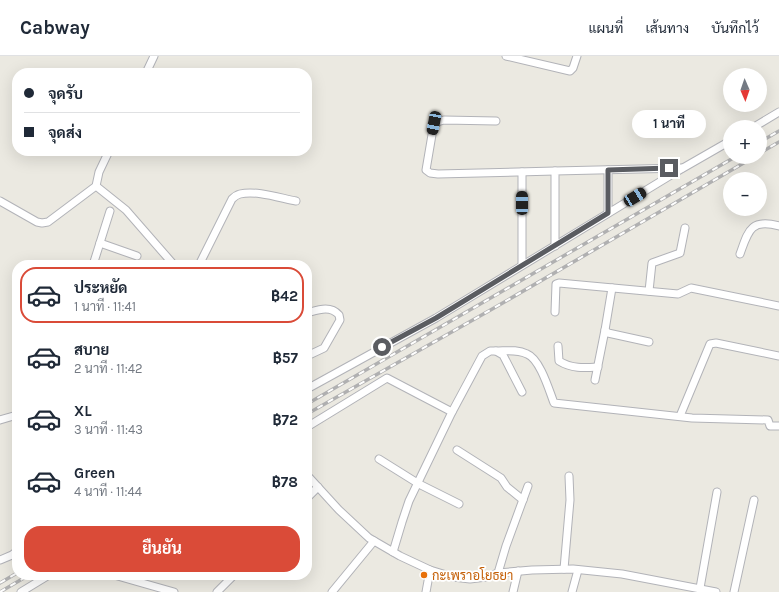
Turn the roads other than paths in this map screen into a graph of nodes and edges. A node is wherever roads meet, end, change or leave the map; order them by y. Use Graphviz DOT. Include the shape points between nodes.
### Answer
graph roads {
  1 [pos="154,56"];
  2 [pos="506,56"];
  3 [pos="577,56"];
  4 [pos="148,68"];
  5 [pos="779,112"];
  6 [pos="766,120"];
  7 [pos="496,121"];
  8 [pos="723,145"];
  9 [pos="107,156"];
  10 [pos="684,168"];
  11 [pos="608,170"];
  12 [pos="555,171"];
  13 [pos="522,172"];
  14 [pos="96,186"];
  15 [pos="0,201"];
  16 [pos="296,201"];
  17 [pos="110,211"];
  18 [pos="608,213"];
  19 [pos="779,226"];
  20 [pos="685,228"];
  21 [pos="100,243"];
  22 [pos="555,246"];
  23 [pos="740,254"];
  24 [pos="137,256"];
  25 [pos="95,260"];
  26 [pos="170,260"];
  27 [pos="202,260"];
  28 [pos="522,265"];
  29 [pos="612,288"];
  30 [pos="649,291"];
  31 [pos="779,306"];
  32 [pos="312,312"];
  33 [pos="555,312"];
  34 [pos="605,330"];
  35 [pos="648,342"];
  36 [pos="558,346"];
  37 [pos="496,351"];
  38 [pos="312,354"];
  39 [pos="779,356"];
  40 [pos="598,366"];
  41 [pos="595,380"];
  42 [pos="312,386"];
  43 [pos="522,392"];
  44 [pos="452,412"];
  45 [pos="12,416"];
  46 [pos="680,416"];
  47 [pos="0,420"];
  48 [pos="312,424"];
  49 [pos="779,426"];
  50 [pos="457,450"];
  51 [pos="379,459"];
  52 [pos="569,476"];
  53 [pos="312,480"];
  54 [pos="419,484"];
  55 [pos="528,486"];
  56 [pos="318,487"];
  57 [pos="717,492"];
  58 [pos="312,493"];
  59 [pos="523,500"];
  60 [pos="754,500"];
  61 [pos="459,504"];
  62 [pos="374,541"];
  63 [pos="393,552"];
  64 [pos="12,555"];
  65 [pos="0,560"];
  66 [pos="430,570"];
  67 [pos="564,570"];
  68 [pos="578,570"];
  69 [pos="518,571"];
  70 [pos="498,573"];
  71 [pos="41,580"];
  72 [pos="132,580"];
  73 [pos="229,580"];
  74 [pos="700,588"];
  75 [pos="21,592"];
  76 [pos="174,592"];
  77 [pos="218,592"];
  78 [pos="332,592"];
  79 [pos="426,592"];
  80 [pos="514,592"];
  81 [pos="572,592"];
  82 [pos="716,592"];
  83 [pos="734,592"];
  1 -- 4 [label="street"];
  2 -- 3 [label="street" via="570,71"];
  5 -- 6 [label="street"];
  7 -- 13 [label="street" via="444,120 434,123 426,170 438,174"];
  8 -- 10 [label="street"];
  9 -- 14 [label="street"];
  10 -- 11 [label="street"];
  10 -- 18 [label="street"];
  11 -- 12 [label="street"];
  11 -- 18 [label="street"];
  12 -- 13 [label="street"];
  12 -- 22 [label="street"];
  13 -- 28 [label="street"];
  14 -- 15 [label="street" via="44,223 37,222"];
  14 -- 26 [label="street" via="126,210"];
  16 -- 27 [label="street" via="255,194 236,195"];
  17 -- 21 [label="street"];
  18 -- 22 [label="street"];
  19 -- 23 [label="street" via="768,224 756,226 748,231"];
  20 -- 30 [label="street" via="680,253 652,263"];
  21 -- 24 [label="street"];
  21 -- 25 [label="street"];
  22 -- 28 [label="street"];
  28 -- 42 [label="street" via="436,318"];
  29 -- 30 [label="street"];
  29 -- 33 [label="street" via="556,284"];
  29 -- 34 [label="street"];
  30 -- 31 [label="street" via="678,294 691,288"];
  32 -- 38 [label="street" via="331,309 339,315 340,320 324,348"];
  34 -- 35 [label="street" via="608,333"];
  34 -- 40 [label="street"];
  36 -- 40 [label="street" via="559,361 566,365 578,368"];
  37 -- 43 [label="street" via="503,355"];
  37 -- 44 [label="street" via="490,351 482,356"];
  37 -- 46 [label="street" via="529,354 540,368 554,403"];
  39 -- 46 [label="street" via="716,343 710,344"];
  40 -- 41 [label="street"];
  44 -- 48 [label="street" via="386,378"];
  44 -- 54 [label="street"];
  45 -- 47 [label="street"];
  46 -- 49 [label="street" via="768,420 770,426"];
  50 -- 59 [label="street" via="501,478 507,487"];
  51 -- 54 [label="street"];
  52 -- 67 [label="street" via="570,500"];
  53 -- 56 [label="street"];
  54 -- 61 [label="street"];
  54 -- 63 [label="street" via="409,501"];
  55 -- 59 [label="street"];
  56 -- 58 [label="street"];
  56 -- 62 [label="street" via="338,510"];
  57 -- 74 [label="street"];
  59 -- 70 [label="street"];
  60 -- 83 [label="street"];
  62 -- 63 [label="street"];
  62 -- 78 [label="street"];
  63 -- 66 [label="street"];
  64 -- 65 [label="street"];
  66 -- 70 [label="street" via="470,579"];
  66 -- 79 [label="street"];
  67 -- 68 [label="street"];
  67 -- 69 [label="street"];
  68 -- 74 [label="street" via="622,574"];
  68 -- 81 [label="street"];
  69 -- 70 [label="street"];
  69 -- 80 [label="street"];
  71 -- 75 [label="street"];
  72 -- 76 [label="street"];
  73 -- 77 [label="street"];
  74 -- 82 [label="street"];
}
